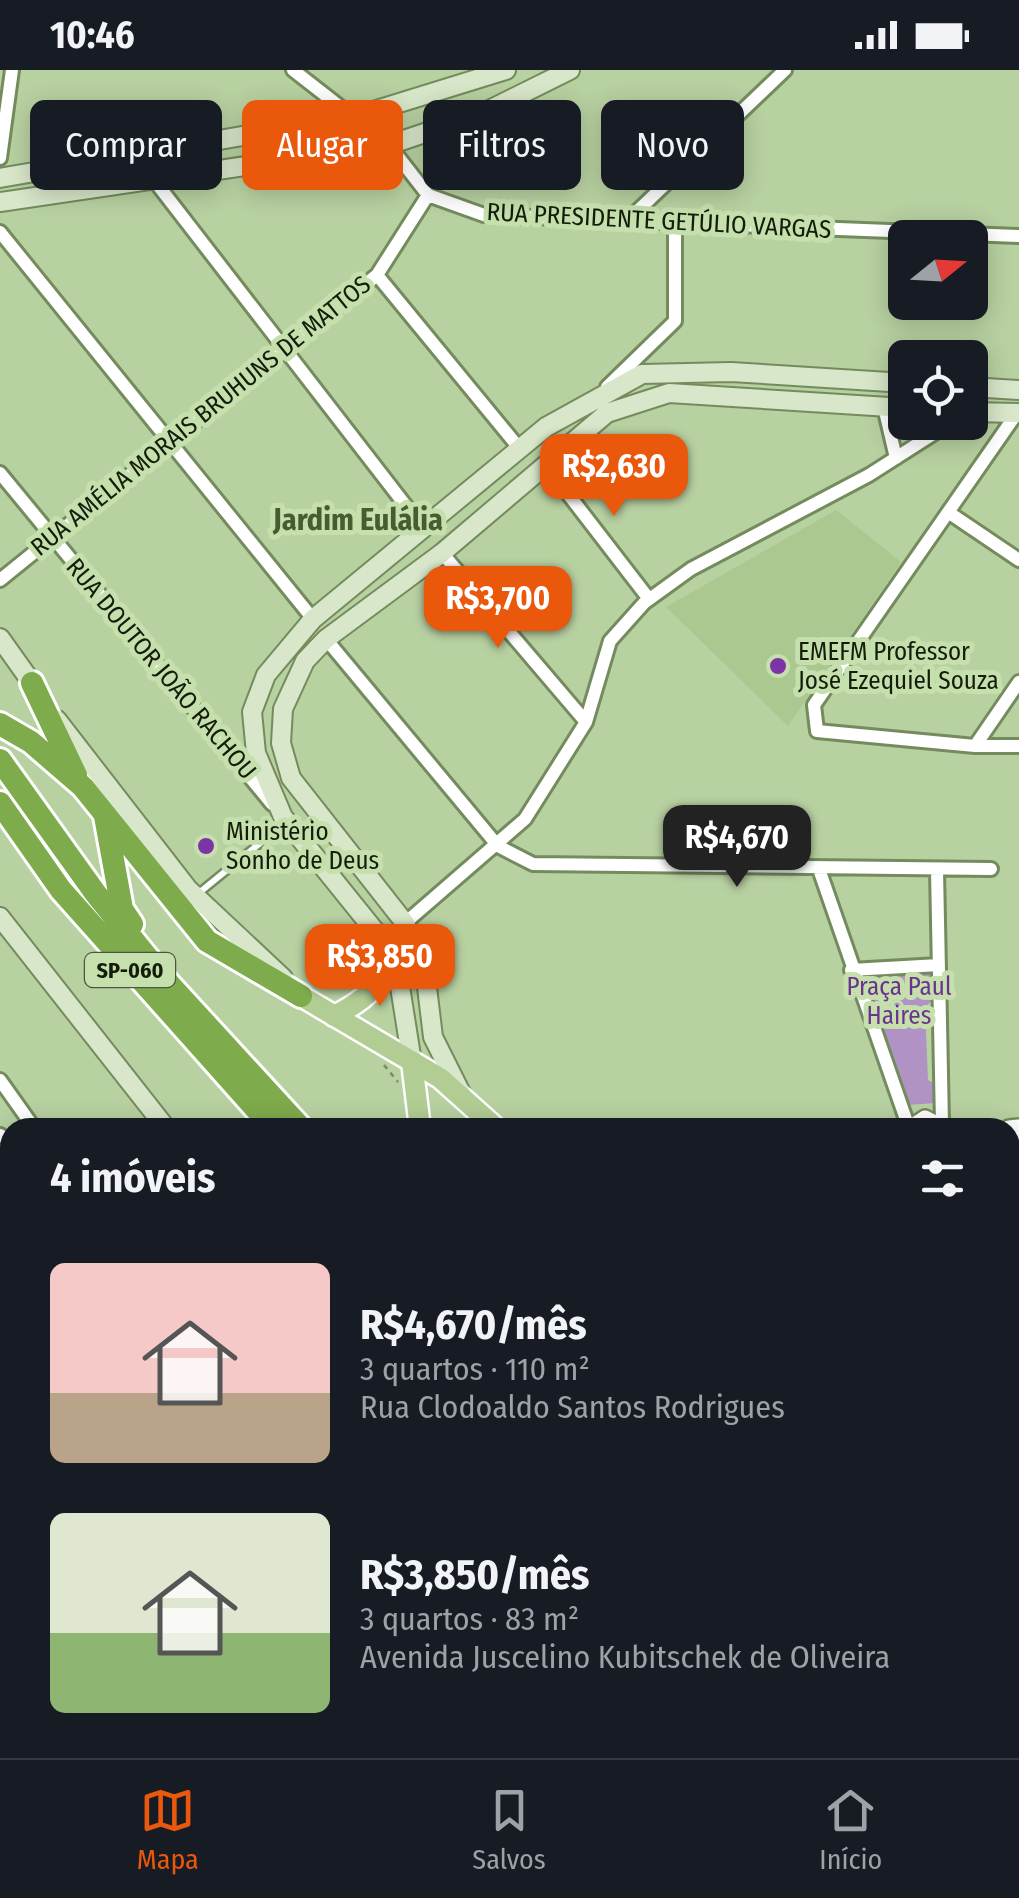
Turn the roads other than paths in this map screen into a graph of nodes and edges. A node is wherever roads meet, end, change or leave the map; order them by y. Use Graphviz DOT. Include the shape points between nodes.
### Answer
graph roads {
  1 [pos="12,70"];
  2 [pos="293,70"];
  3 [pos="506,70"];
  4 [pos="570,70"];
  5 [pos="785,70"];
  6 [pos="335,100"];
  7 [pos="403,102"];
  8 [pos="403,140"];
  9 [pos="0,158"];
  10 [pos="403,163"];
  11 [pos="30,173"];
  12 [pos="0,178"];
  13 [pos="87,190"];
  14 [pos="171,190"];
  15 [pos="428,196"];
  16 [pos="2,204"];
  17 [pos="630,219"];
  18 [pos="675,223"];
  19 [pos="0,232"];
  20 [pos="1019,236"];
  21 [pos="377,274"];
  22 [pos="283,348"];
  23 [pos="888,382"];
  24 [pos="988,388"];
  25 [pos="1019,390"];
  26 [pos="602,393"];
  27 [pos="884,407"];
  28 [pos="888,407"];
  29 [pos="988,412"];
  30 [pos="1018,413"];
  31 [pos="924,440"];
  32 [pos="170,441"];
  33 [pos="520,449"];
  34 [pos="896,458"];
  35 [pos="546,464"];
  36 [pos="0,473"];
  37 [pos="948,512"];
  38 [pos="423,528"];
  39 [pos="52,536"];
  40 [pos="442,553"];
  41 [pos="1019,560"];
  42 [pos="370,573"];
  43 [pos="0,580"];
  44 [pos="387,594"];
  45 [pos="650,599"];
  46 [pos="312,619"];
  47 [pos="0,638"];
  48 [pos="326,639"];
  49 [pos="32,682"];
  50 [pos="1019,682"];
  51 [pos="586,722"];
  52 [pos="0,724"];
  53 [pos="975,746"];
  54 [pos="1019,746"];
  55 [pos="0,760"];
  56 [pos="83,787"];
  57 [pos="0,803"];
  58 [pos="104,813"];
  59 [pos="285,820"];
  60 [pos="336,832"];
  61 [pos="498,846"];
  62 [pos="312,852"];
  63 [pos="818,869"];
  64 [pos="990,869"];
  65 [pos="937,870"];
  66 [pos="205,899"];
  67 [pos="0,917"];
  68 [pos="404,923"];
  69 [pos="386,946"];
  70 [pos="939,965"];
  71 [pos="851,970"];
  72 [pos="168,982"];
  73 [pos="300,996"];
  74 [pos="334,1016"];
  75 [pos="412,1062"];
  76 [pos="0,1080"];
  77 [pos="466,1102"];
  78 [pos="27,1118"];
  79 [pos="158,1118"];
  80 [pos="263,1118"];
  81 [pos="293,1118"];
  82 [pos="419,1118"];
  83 [pos="484,1118"];
  84 [pos="905,1118"];
  85 [pos="943,1118"];
  1 -- 9 [label="street"];
  2 -- 6 [label="street"];
  3 -- 7 [label="main road"];
  4 -- 8 [label="main road" via="481,114"];
  5 -- 17 [label="street"];
  10 -- 15 [label="street"];
  11 -- 12 [label="main road"];
  13 -- 16 [label="main road"];
  14 -- 22 [label="street"];
  15 -- 17 [label="street, RUA PRESIDENTE GETÚLIO VARGAS" via="484,216"];
  15 -- 21 [label="street, RUA AMÉLIA MORAIS BRUHUNS DE MATTOS"];
  17 -- 18 [label="street, RUA PRESIDENTE GETÚLIO VARGAS"];
  18 -- 20 [label="street, RUA PRESIDENTE GETÚLIO VARGAS"];
  18 -- 26 [label="street" via="675,321"];
  19 -- 32 [label="street"];
  21 -- 22 [label="street, RUA AMÉLIA MORAIS BRUHUNS DE MATTOS"];
  21 -- 33 [label="street"];
  22 -- 32 [label="street, RUA AMÉLIA MORAIS BRUHUNS DE MATTOS"];
  22 -- 38 [label="street"];
  23 -- 26 [label="main road" via="674,371 642,374"];
  24 -- 25 [label="main road"];
  26 -- 33 [label="main road"];
  27 -- 28 [label="main road"];
  27 -- 34 [label="street"];
  27 -- 35 [label="main road" via="669,394 606,414"];
  29 -- 30 [label="main road"];
  30 -- 37 [label="street"];
  31 -- 34 [label="street"];
  32 -- 39 [label="street, RUA AMÉLIA MORAIS BRUHUNS DE MATTOS"];
  32 -- 46 [label="street"];
  33 -- 38 [label="main road"];
  34 -- 45 [label="street" via="691,569"];
  35 -- 40 [label="main road"];
  35 -- 45 [label="street"];
  36 -- 39 [label="street, RUA DOUTOR JOÃO RACHOU"];
  37 -- 41 [label="street"];
  37 -- 53 [label="street" via="814,705 817,731"];
  38 -- 42 [label="main road"];
  39 -- 43 [label="street, RUA AMÉLIA MORAIS BRUHUNS DE MATTOS"];
  39 -- 59 [label="street, RUA DOUTOR JOÃO RACHOU"];
  40 -- 44 [label="main road"];
  40 -- 51 [label="street"];
  42 -- 44 [label="main road"];
  42 -- 46 [label="main road"];
  44 -- 48 [label="main road"];
  45 -- 51 [label="street" via="610,641"];
  46 -- 59 [label="main road" via="266,675 252,712 256,753"];
  47 -- 49 [label="main road"];
  48 -- 60 [label="main road" via="290,686 281,743 291,778"];
  48 -- 61 [label="street"];
  49 -- 56 [label="highway"];
  49 -- 66 [label="main road" via="188,889"];
  50 -- 53 [label="street"];
  51 -- 61 [label="street" via="524,820"];
  52 -- 56 [label="highway"];
  53 -- 54 [label="street"];
  55 -- 72 [label="highway, SP-060"];
  56 -- 58 [label="highway"];
  57 -- 80 [label="highway, SP-060" via="60,890"];
  58 -- 72 [label="highway" via="122,909"];
  58 -- 73 [label="highway" via="207,941"];
  59 -- 62 [label="main road"];
  59 -- 66 [label="lane"];
  60 -- 62 [label="main road"];
  60 -- 68 [label="main road"];
  61 -- 63 [label="street" via="533,864 581,868"];
  61 -- 68 [label="street"];
  62 -- 69 [label="main road"];
  63 -- 65 [label="street"];
  63 -- 71 [label="street"];
  64 -- 65 [label="street"];
  65 -- 70 [label="street"];
  66 -- 73 [label="main road"];
  67 -- 79 [label="main road"];
  68 -- 77 [label="main road" via="426,979 433,1037"];
  69 -- 74 [label="main road" via="378,986"];
  69 -- 75 [label="main road" via="397,968"];
  70 -- 71 [label="street"];
  70 -- 85 [label="street"];
  71 -- 84 [label="street"];
  72 -- 81 [label="highway, SP-060"];
  73 -- 74 [label="main road"];
  74 -- 75 [label="main road"];
  75 -- 77 [label="main road"];
  75 -- 82 [label="main road"];
  76 -- 78 [label="street"];
  77 -- 82 [label="main road" via="429,1104"];
  77 -- 83 [label="main road"];
}
